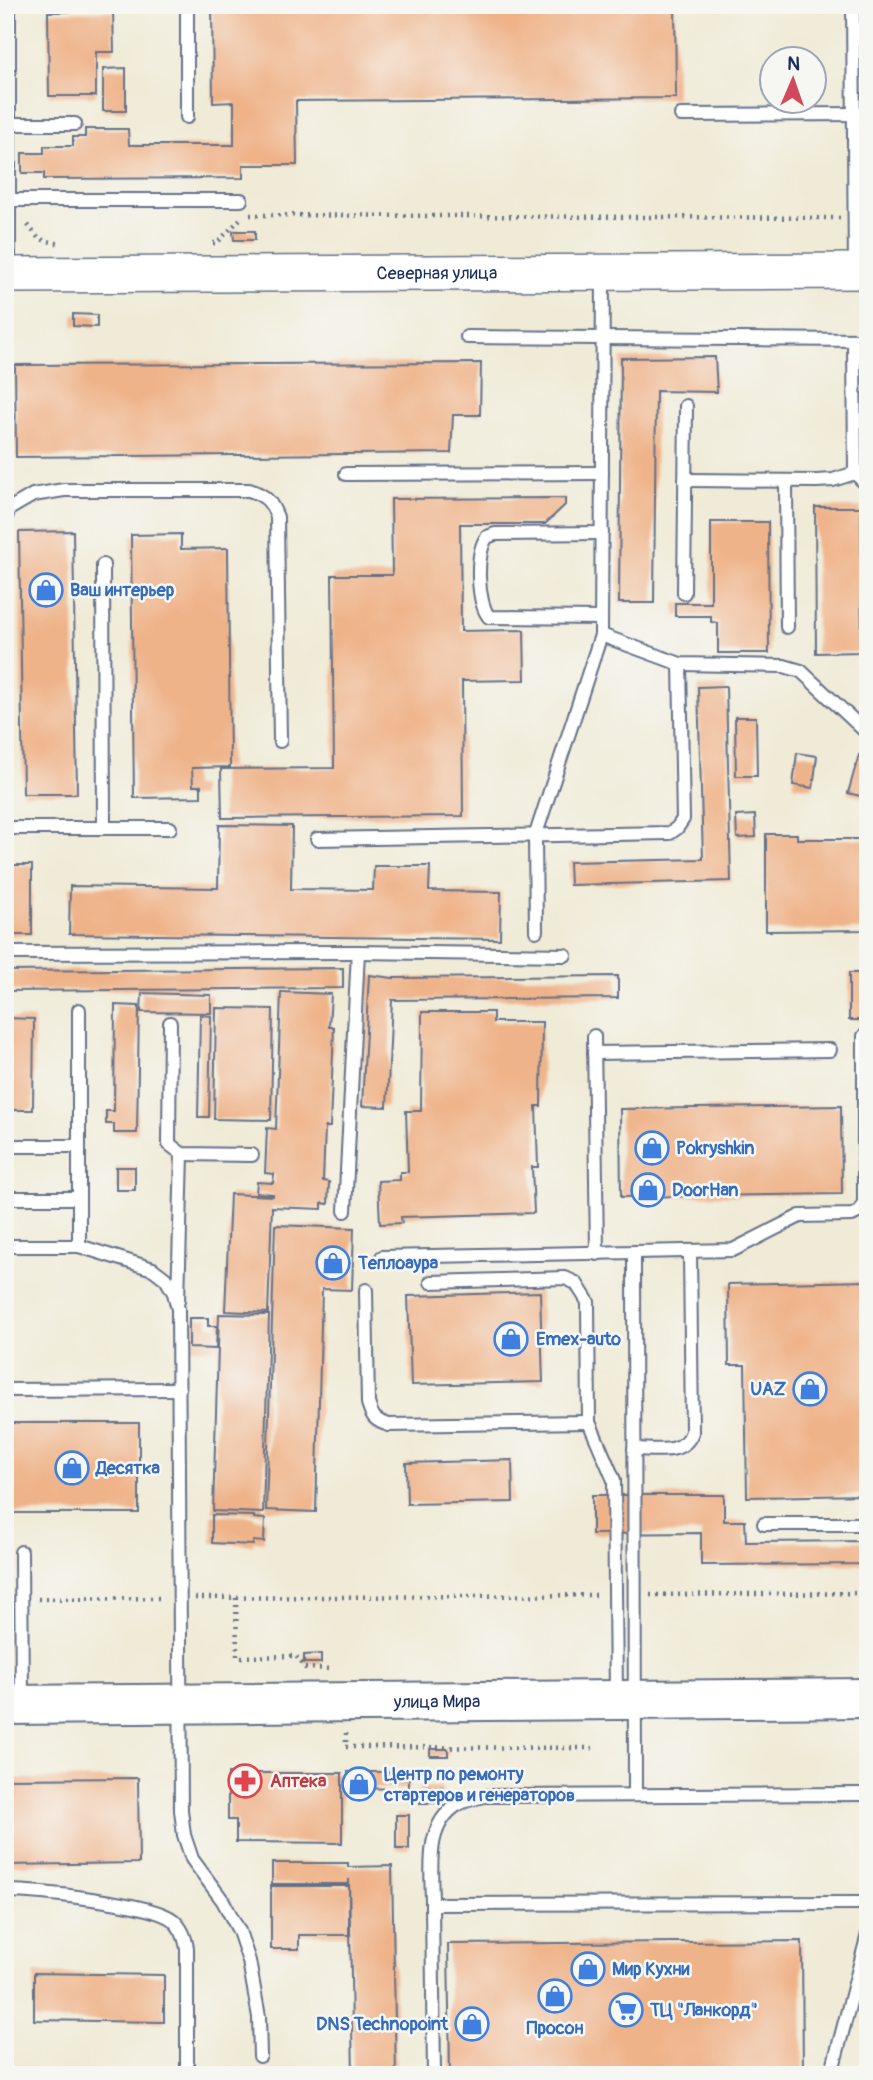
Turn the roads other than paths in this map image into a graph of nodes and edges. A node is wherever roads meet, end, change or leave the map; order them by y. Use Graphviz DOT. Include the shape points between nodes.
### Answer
graph roads {
  1 [pos="9,5"];
  2 [pos="187,5"];
  3 [pos="853,5"];
  4 [pos="861,114"];
  5 [pos="681,115"];
  6 [pos="187,117"];
  7 [pos="9,124"];
  8 [pos="75,124"];
  9 [pos="9,200"];
  10 [pos="241,200"];
  11 [pos="603,271"];
  12 [pos="861,271"];
  13 [pos="7,275"];
  14 [pos="467,337"];
  15 [pos="603,339"];
  16 [pos="854,340"];
  17 [pos="868,340"];
  18 [pos="686,406"];
  19 [pos="602,473"];
  20 [pos="855,473"];
  21 [pos="346,474"];
  22 [pos="685,480"];
  23 [pos="786,482"];
  24 [pos="868,486"];
  25 [pos="5,519"];
  26 [pos="602,533"];
  27 [pos="103,565"];
  28 [pos="684,593"];
  29 [pos="601,618"];
  30 [pos="787,628"];
  31 [pos="601,635"];
  32 [pos="680,664"];
  33 [pos="868,734"];
  34 [pos="280,741"];
  35 [pos="5,828"];
  36 [pos="104,828"];
  37 [pos="170,828"];
  38 [pos="535,836"];
  39 [pos="317,839"];
  40 [pos="536,932"];
  41 [pos="358,952"];
  42 [pos="5,953"];
  43 [pos="565,956"];
  44 [pos="79,1010"];
  45 [pos="170,1023"];
  46 [pos="594,1036"];
  47 [pos="864,1036"];
  48 [pos="830,1049"];
  49 [pos="594,1053"];
  50 [pos="5,1146"];
  51 [pos="79,1146"];
  52 [pos="182,1154"];
  53 [pos="253,1155"];
  54 [pos="5,1198"];
  55 [pos="79,1198"];
  56 [pos="345,1211"];
  57 [pos="5,1246"];
  58 [pos="79,1246"];
  59 [pos="690,1251"];
  60 [pos="634,1253"];
  61 [pos="597,1254"];
  62 [pos="382,1257"];
  63 [pos="431,1282"];
  64 [pos="366,1290"];
  65 [pos="178,1309"];
  66 [pos="178,1389"];
  67 [pos="5,1390"];
  68 [pos="589,1422"];
  69 [pos="634,1449"];
  70 [pos="764,1524"];
  71 [pos="868,1524"];
  72 [pos="21,1552"];
  73 [pos="868,1698"];
  74 [pos="625,1701"];
  75 [pos="14,1704"];
  76 [pos="181,1704"];
  77 [pos="868,1794"];
  78 [pos="635,1795"];
  79 [pos="5,1891"];
  80 [pos="868,1903"];
  81 [pos="432,1904"];
  82 [pos="868,1934"];
  83 [pos="261,2056"];
  84 [pos="187,2075"];
  85 [pos="434,2075"];
  86 [pos="833,2075"];
  1 -- 7 [label="lane"];
  2 -- 6 [label="lane"];
  3 -- 4 [label="lane"];
  4 -- 5 [label="lane"];
  4 -- 12 [label="lane" via="855,218"];
  7 -- 8 [label="lane"];
  7 -- 9 [label="lane"];
  9 -- 10 [label="lane"];
  9 -- 13 [label="lane"];
  11 -- 12 [label="main road, Северная улица"];
  11 -- 13 [label="main road, Северная улица"];
  11 -- 15 [label="lane"];
  14 -- 15 [label="lane"];
  15 -- 16 [label="lane"];
  15 -- 19 [label="lane"];
  16 -- 17 [label="lane"];
  16 -- 20 [label="lane"];
  18 -- 22 [label="lane"];
  19 -- 21 [label="lane"];
  19 -- 26 [label="lane"];
  20 -- 23 [label="lane" via="833,480"];
  20 -- 24 [label="lane"];
  22 -- 23 [label="lane"];
  22 -- 28 [label="lane"];
  23 -- 30 [label="lane"];
  25 -- 34 [label="lane" via="9,509 33,495 64,490 249,490 263,494 277,517"];
  26 -- 29 [label="lane"];
  26 -- 29 [label="lane" via="495,534 486,537 480,550 481,604 489,617"];
  27 -- 36 [label="lane"];
  29 -- 31 [label="lane"];
  31 -- 32 [label="lane"];
  31 -- 38 [label="lane"];
  32 -- 33 [label="lane" via="784,666 801,671"];
  32 -- 38 [label="lane" via="683,819 677,828 670,833"];
  35 -- 36 [label="lane"];
  36 -- 37 [label="lane"];
  38 -- 39 [label="lane"];
  38 -- 40 [label="lane"];
  41 -- 42 [label="lane"];
  41 -- 43 [label="lane"];
  41 -- 56 [label="lane"];
  44 -- 51 [label="lane"];
  45 -- 52 [label="lane" via="167,1135 169,1144"];
  46 -- 49 [label="lane"];
  47 -- 59 [label="lane" via="864,1202 860,1211 800,1216 733,1250"];
  48 -- 49 [label="lane"];
  49 -- 61 [label="lane"];
  50 -- 51 [label="lane"];
  51 -- 55 [label="lane"];
  52 -- 53 [label="lane"];
  52 -- 65 [label="lane"];
  54 -- 55 [label="lane"];
  55 -- 58 [label="lane"];
  57 -- 58 [label="lane"];
  58 -- 65 [label="lane" via="153,1269 166,1279"];
  59 -- 60 [label="lane"];
  59 -- 69 [label="lane" via="692,1432 681,1447"];
  60 -- 61 [label="lane"];
  60 -- 69 [label="lane"];
  61 -- 62 [label="lane"];
  63 -- 68 [label="lane" via="565,1278 576,1283 588,1302"];
  64 -- 68 [label="lane" via="368,1403 378,1422"];
  65 -- 66 [label="lane"];
  66 -- 67 [label="lane"];
  66 -- 76 [label="lane"];
  68 -- 74 [label="lane" via="614,1480 615,1595"];
  69 -- 74 [label="lane" via="634,1595"];
  70 -- 71 [label="lane"];
  72 -- 75 [label="lane"];
  73 -- 74 [label="main road, улица Мира"];
  74 -- 76 [label="main road, улица Мира"];
  74 -- 78 [label="lane"];
  75 -- 76 [label="main road, улица Мира"];
  76 -- 83 [label="lane" via="184,1835 192,1859 239,1931 259,2017"];
  77 -- 78 [label="lane"];
  78 -- 81 [label="lane" via="484,1796 458,1804 442,1819 432,1839"];
  79 -- 84 [label="lane" via="74,1896 171,1918 183,1931 187,1948"];
  80 -- 81 [label="lane"];
  81 -- 85 [label="lane"];
  82 -- 86 [label="lane"];
}
